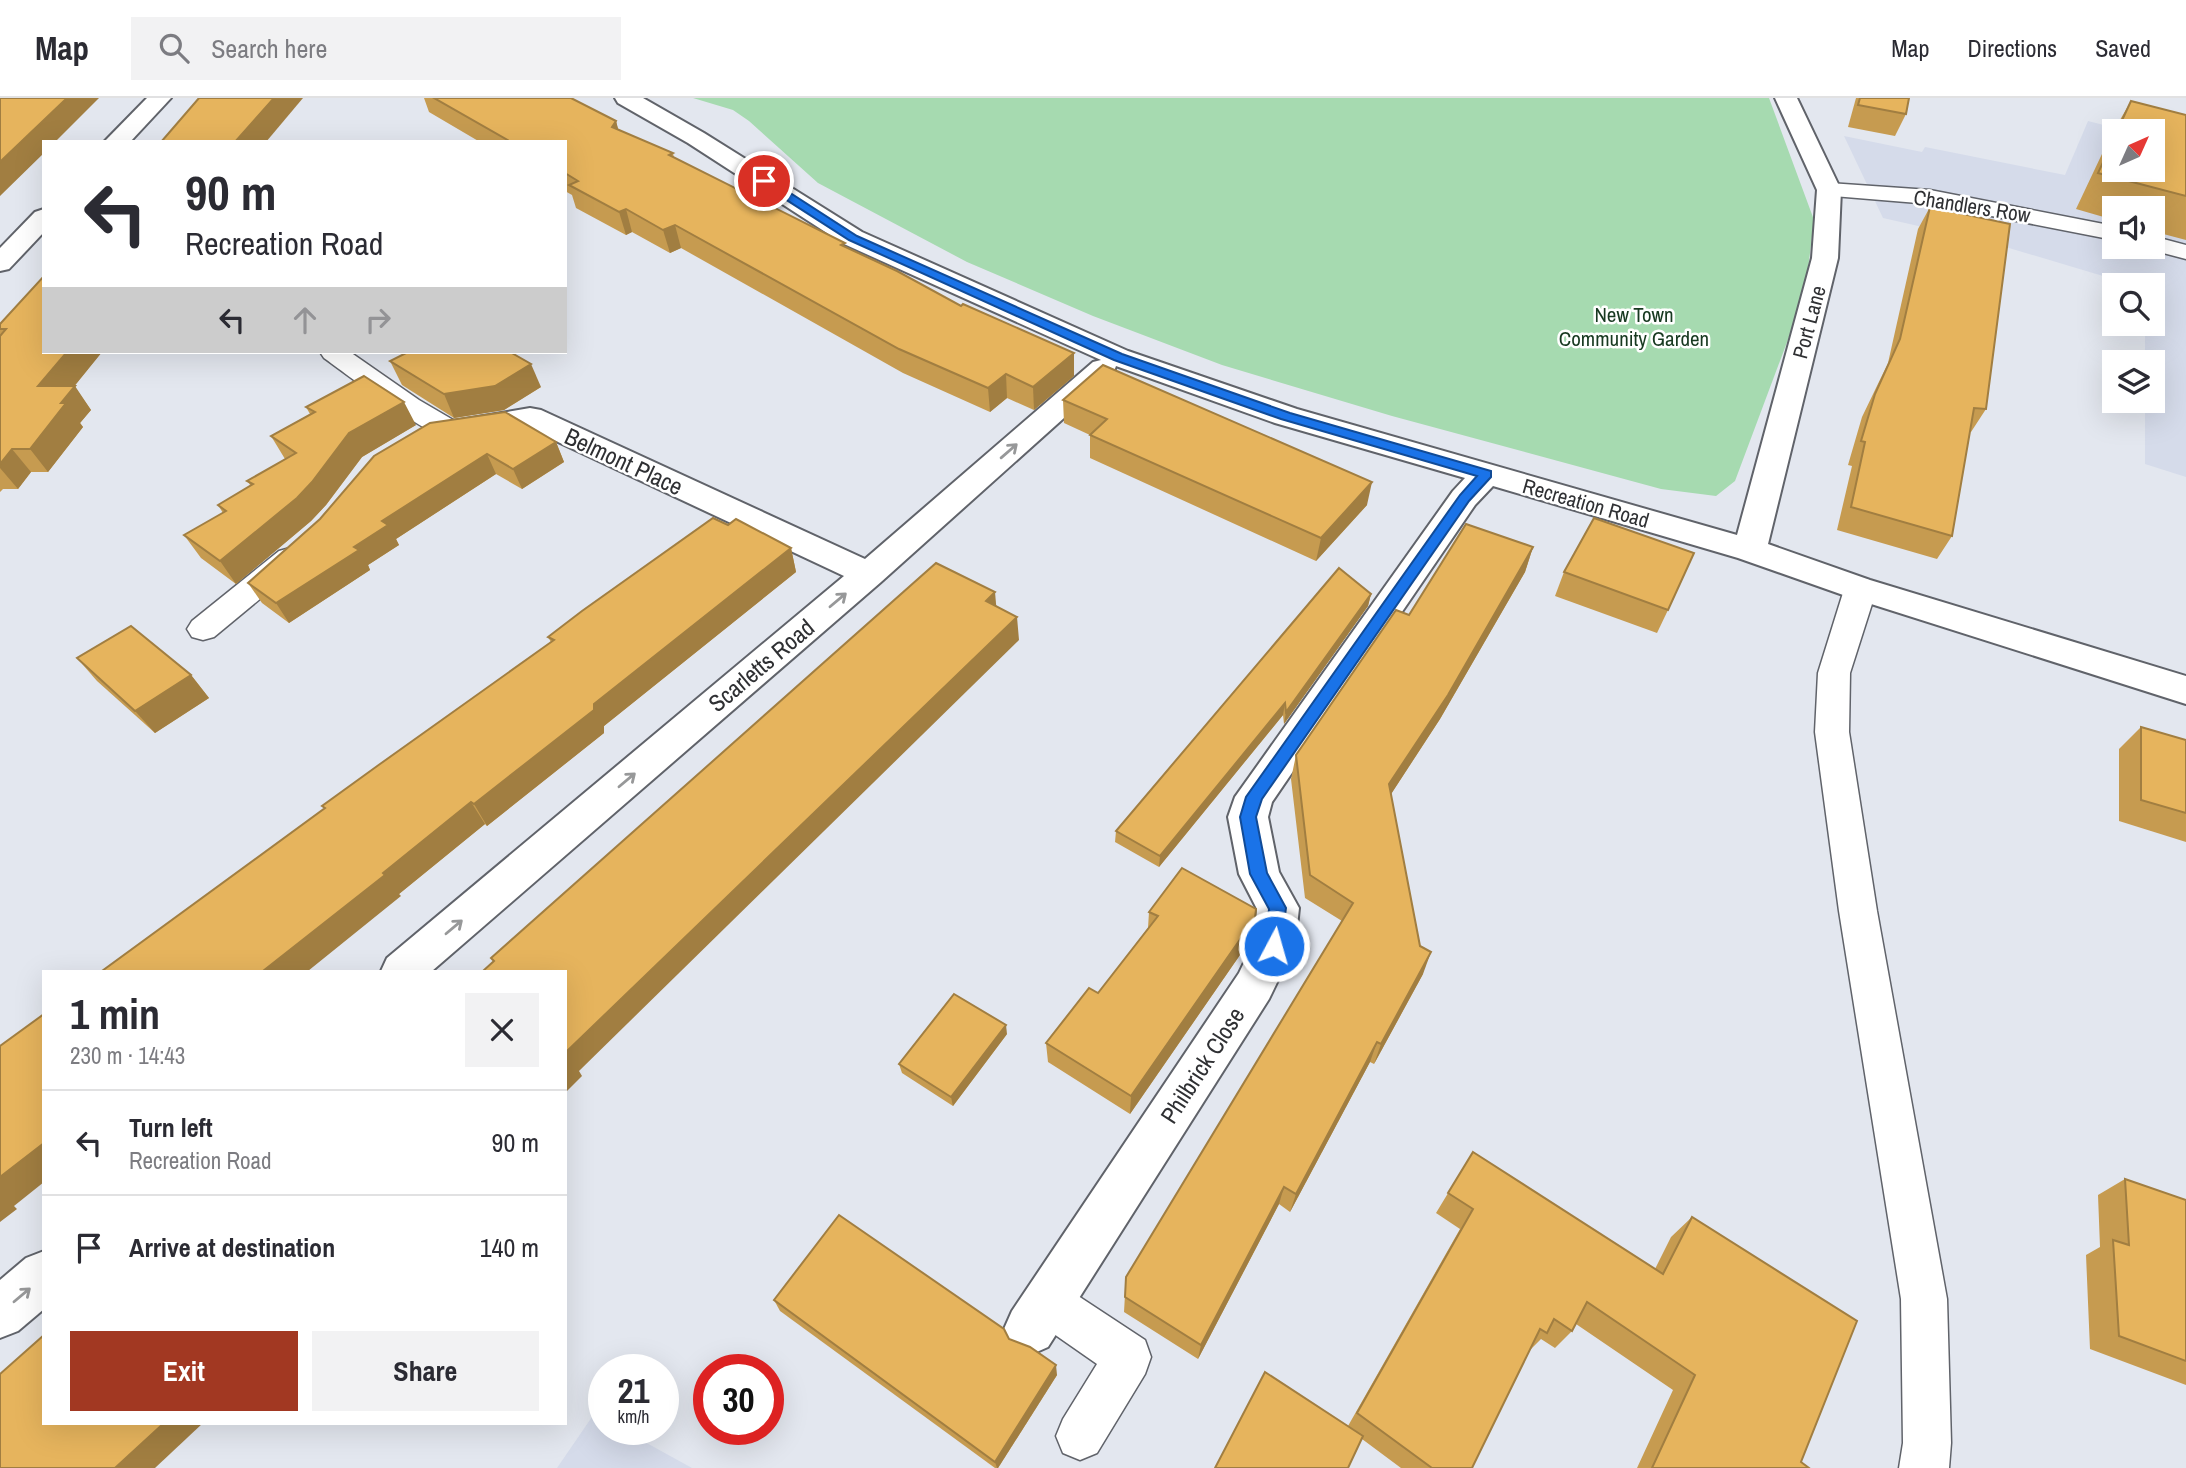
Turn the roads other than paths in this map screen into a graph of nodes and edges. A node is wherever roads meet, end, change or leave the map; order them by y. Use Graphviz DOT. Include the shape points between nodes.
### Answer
graph roads {
  1 [pos="160,98"];
  2 [pos="626,98"];
  3 [pos="1786,98"];
  4 [pos="118,140"];
  5 [pos="1829,190"];
  6 [pos="42,219"];
  7 [pos="2102,231"];
  8 [pos="2165,246"];
  9 [pos="2186,252"];
  10 [pos="0,263"];
  11 [pos="336,354"];
  12 [pos="1118,357"];
  13 [pos="450,430"];
  14 [pos="419,440"];
  15 [pos="1486,474"];
  16 [pos="309,542"];
  17 [pos="1750,550"];
  18 [pos="869,573"];
  19 [pos="1858,588"];
  20 [pos="203,628"];
  21 [pos="2186,690"];
  22 [pos="403,970"];
  23 [pos="42,1278"];
  24 [pos="0,1313"];
  25 [pos="1038,1315"];
  26 [pos="1080,1436"];
  27 [pos="1924,1468"];
  1 -- 4 [label="street"];
  2 -- 12 [label="street, Recreation Road" via="853,238"];
  3 -- 5 [label="street, Port Lane"];
  5 -- 7 [label="lane, Chandlers Row" via="1930,197"];
  5 -- 17 [label="street, Port Lane" via="1825,258"];
  6 -- 10 [label="street"];
  8 -- 9 [label="lane"];
  11 -- 13 [label="lane"];
  12 -- 15 [label="street, Recreation Road" via="1286,416"];
  18 -- 12 [label="street, Scarletts Road, one-way"];
  13 -- 14 [label="street, Belmont Place"];
  13 -- 18 [label="street, Belmont Place" via="530,417"];
  15 -- 17 [label="street, Recreation Road"];
  15 -- 25 [label="street, Philbrick Close" via="1464,498 1254,797 1248,817 1259,874 1278,908 1274,946 1254,986"];
  16 -- 20 [label="lane"];
  17 -- 19 [label="street, Recreation Road"];
  22 -- 18 [label="street, Scarletts Road, one-way"];
  19 -- 21 [label="street, Recreation Road"];
  19 -- 27 [label="lane" via="1834,673 1832,732 1924,1299"];
  24 -- 23 [label="street, one-way"];
  25 -- 26 [label="lane" via="1128,1357"];
}
